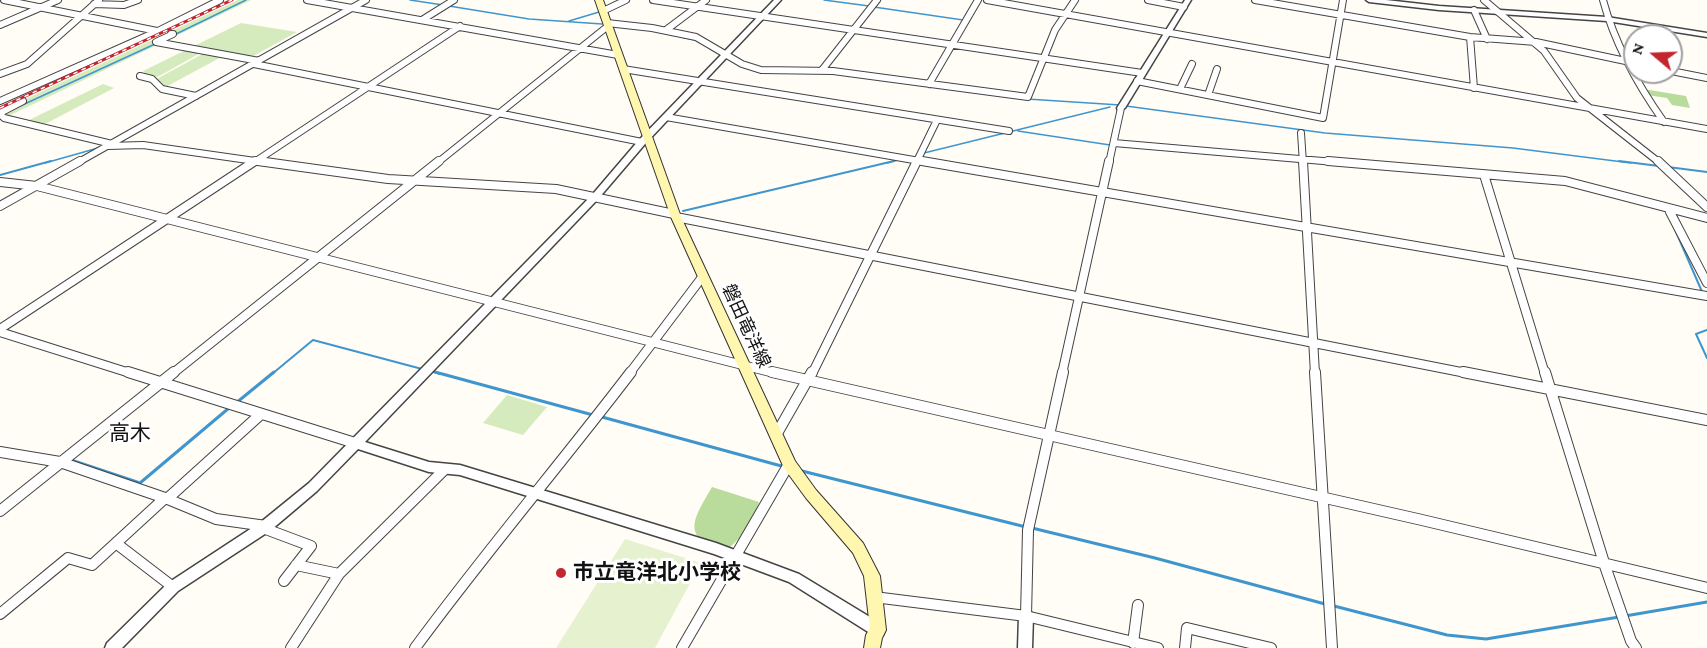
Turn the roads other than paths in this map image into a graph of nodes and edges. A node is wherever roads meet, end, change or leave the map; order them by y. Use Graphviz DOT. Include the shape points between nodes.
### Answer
graph roads {
  1 [pos="4,0"];
  2 [pos="58,0"];
  3 [pos="138,0"];
  4 [pos="219,0"];
  5 [pos="307,0"];
  6 [pos="366,0"];
  7 [pos="454,0"];
  8 [pos="626,0"];
  9 [pos="653,0"];
  10 [pos="706,0"];
  11 [pos="777,0"];
  12 [pos="877,0"];
  13 [pos="978,0"];
  14 [pos="987,0"];
  15 [pos="1075,0"];
  16 [pos="1148,0"];
  17 [pos="1255,0"];
  18 [pos="1343,0"];
  19 [pos="1369,0"];
  20 [pos="1484,0"];
  21 [pos="1603,0"];
  22 [pos="19,1"];
  23 [pos="96,2"];
  24 [pos="1186,3"];
  25 [pos="1417,3"];
  26 [pos="697,7"];
  27 [pos="40,8"];
  28 [pos="352,8"];
  29 [pos="1474,10"];
  30 [pos="1498,11"];
  31 [pos="1065,14"];
  32 [pos="604,15"];
  33 [pos="1341,15"];
  34 [pos="81,16"];
  35 [pos="762,16"];
  36 [pos="1607,19"];
  37 [pos="422,20"];
  38 [pos="0,25"];
  39 [pos="460,26"];
  40 [pos="666,30"];
  41 [pos="853,30"];
  42 [pos="159,31"];
  43 [pos="1169,33"];
  44 [pos="171,34"];
  45 [pos="1707,35"];
  46 [pos="1470,37"];
  47 [pos="1487,39"];
  48 [pos="1536,42"];
  49 [pos="951,45"];
  50 [pos="580,48"];
  51 [pos="1623,48"];
  52 [pos="725,54"];
  53 [pos="618,55"];
  54 [pos="1043,58"];
  55 [pos="1623,60"];
  56 [pos="257,62"];
  57 [pos="1333,62"];
  58 [pos="1192,64"];
  59 [pos="623,69"];
  60 [pos="1218,69"];
  61 [pos="822,70"];
  62 [pos="1142,73"];
  63 [pos="1683,73"];
  64 [pos="0,74"];
  65 [pos="140,76"];
  66 [pos="1707,78"];
  67 [pos="700,81"];
  68 [pos="1137,81"];
  69 [pos="929,84"];
  70 [pos="1638,84"];
  71 [pos="368,86"];
  72 [pos="1474,88"];
  73 [pos="1180,89"];
  74 [pos="0,95"];
  75 [pos="1208,95"];
  76 [pos="196,96"];
  77 [pos="11,98"];
  78 [pos="0,101"];
  79 [pos="23,101"];
  80 [pos="1122,106"];
  81 [pos="1591,109"];
  82 [pos="0,113"];
  83 [pos="498,113"];
  84 [pos="666,117"];
  85 [pos="937,120"];
  86 [pos="1664,122"];
  87 [pos="1707,129"];
  88 [pos="1009,131"];
  89 [pos="1300,134"];
  90 [pos="644,140"];
  91 [pos="1114,144"];
  92 [pos="110,145"];
  93 [pos="917,159"];
  94 [pos="254,161"];
  95 [pos="1302,162"];
  96 [pos="1485,178"];
  97 [pos="411,181"];
  98 [pos="0,182"];
  99 [pos="37,186"];
  100 [pos="1103,191"];
  101 [pos="595,197"];
  102 [pos="0,207"];
  103 [pos="1707,207"];
  104 [pos="1670,212"];
  105 [pos="675,215"];
  106 [pos="167,219"];
  107 [pos="1707,220"];
  108 [pos="1307,225"];
  109 [pos="870,254"];
  110 [pos="316,256"];
  111 [pos="1512,263"];
  112 [pos="703,276"];
  113 [pos="1707,283"];
  114 [pos="1080,296"];
  115 [pos="1707,296"];
  116 [pos="494,301"];
  117 [pos="0,331"];
  118 [pos="1314,341"];
  119 [pos="654,342"];
  120 [pos="744,364"];
  121 [pos="807,381"];
  122 [pos="159,382"];
  123 [pos="1552,388"];
  124 [pos="261,414"];
  125 [pos="1707,420"];
  126 [pos="776,435"];
  127 [pos="1048,436"];
  128 [pos="355,443"];
  129 [pos="0,452"];
  130 [pos="60,462"];
  131 [pos="789,464"];
  132 [pos="444,470"];
  133 [pos="537,495"];
  134 [pos="166,498"];
  135 [pos="1324,499"];
  136 [pos="0,510"];
  137 [pos="265,527"];
  138 [pos="117,544"];
  139 [pos="734,556"];
  140 [pos="296,566"];
  141 [pos="1605,566"];
  142 [pos="339,574"];
  143 [pos="284,581"];
  144 [pos="173,587"];
  145 [pos="1707,588"];
  146 [pos="874,597"];
  147 [pos="1138,605"];
  148 [pos="0,614"];
  149 [pos="1026,616"];
  150 [pos="878,630"];
  151 [pos="1133,643"];
  152 [pos="112,648"];
  153 [pos="291,648"];
  154 [pos="415,648"];
  155 [pos="682,648"];
  156 [pos="872,648"];
  157 [pos="1025,648"];
  158 [pos="1158,648"];
  159 [pos="1185,648"];
  160 [pos="1270,648"];
  161 [pos="1332,648"];
  162 [pos="1636,648"];
  1 -- 22 [label="street"];
  2 -- 27 [label="street"];
  3 -- 23 [label="street" via="124,5"];
  4 -- 42 [label="street"];
  5 -- 28 [label="street"];
  6 -- 28 [label="street"];
  7 -- 37 [label="street"];
  8 -- 32 [label="street"];
  9 -- 26 [label="street"];
  10 -- 26 [label="street"];
  11 -- 35 [label="street"];
  12 -- 41 [label="street"];
  13 -- 49 [label="street"];
  14 -- 31 [label="street"];
  15 -- 31 [label="street"];
  16 -- 24 [label="street"];
  17 -- 33 [label="street"];
  18 -- 33 [label="street"];
  19 -- 25 [label="street"];
  20 -- 30 [label="street"];
  21 -- 36 [label="street"];
  22 -- 27 [label="street"];
  23 -- 34 [label="street"];
  24 -- 43 [label="street"];
  25 -- 29 [label="street"];
  26 -- 35 [label="street"];
  26 -- 40 [label="street"];
  27 -- 34 [label="street"];
  27 -- 38 [label="street"];
  28 -- 37 [label="street"];
  28 -- 56 [label="street"];
  29 -- 30 [label="street"];
  29 -- 47 [label="street"];
  30 -- 36 [label="street"];
  30 -- 48 [label="street"];
  31 -- 43 [label="street"];
  31 -- 54 [label="street"];
  32 -- 40 [label="street"];
  32 -- 50 [label="street"];
  32 -- 53 [label="main road, 磐田竜洋線"];
  33 -- 46 [label="street"];
  33 -- 57 [label="street"];
  34 -- 42 [label="street"];
  34 -- 64 [label="street" via="27,64"];
  35 -- 41 [label="street"];
  35 -- 52 [label="street"];
  36 -- 45 [label="street"];
  36 -- 51 [label="street"];
  37 -- 39 [label="street"];
  39 -- 50 [label="street"];
  39 -- 71 [label="street"];
  40 -- 52 [label="street" via="696,38"];
  41 -- 49 [label="street"];
  41 -- 61 [label="street"];
  42 -- 77 [label="street"];
  43 -- 57 [label="street"];
  43 -- 62 [label="street"];
  44 -- 56 [label="street" via="156,42"];
  46 -- 47 [label="street"];
  46 -- 72 [label="street"];
  47 -- 48 [label="street"];
  48 -- 55 [label="street"];
  48 -- 81 [label="street" via="1569,89"];
  49 -- 54 [label="street"];
  49 -- 69 [label="street"];
  50 -- 53 [label="street"];
  50 -- 83 [label="street"];
  52 -- 61 [label="street" via="761,70"];
  52 -- 67 [label="street"];
  53 -- 59 [label="main road, 磐田竜洋線"];
  54 -- 62 [label="street"];
  54 -- 69 [label="street" via="1028,97"];
  56 -- 71 [label="street"];
  56 -- 76 [label="street"];
  57 -- 72 [label="street"];
  57 -- 75 [label="street" via="1323,118"];
  58 -- 73 [label="street"];
  59 -- 67 [label="street"];
  59 -- 90 [label="main road, 磐田竜洋線"];
  60 -- 75 [label="street"];
  61 -- 69 [label="street"];
  62 -- 68 [label="street"];
  63 -- 66 [label="street"];
  65 -- 76 [label="street" via="152,79 162,88"];
  67 -- 84 [label="street"];
  67 -- 85 [label="street"];
  68 -- 73 [label="street"];
  68 -- 80 [label="street"];
  70 -- 86 [label="street"];
  71 -- 83 [label="street"];
  71 -- 94 [label="street"];
  72 -- 81 [label="street"];
  73 -- 75 [label="street"];
  74 -- 77 [label="street"];
  76 -- 92 [label="street"];
  77 -- 78 [label="street"];
  79 -- 82 [label="street"];
  80 -- 91 [label="street"];
  81 -- 86 [label="street"];
  81 -- 103 [label="street" via="1662,164"];
  82 -- 92 [label="street" via="4,118"];
  83 -- 90 [label="street"];
  83 -- 97 [label="street"];
  84 -- 90 [label="street"];
  84 -- 93 [label="street"];
  85 -- 88 [label="street"];
  85 -- 93 [label="street"];
  86 -- 87 [label="street"];
  89 -- 95 [label="street"];
  90 -- 101 [label="street"];
  90 -- 105 [label="main road, 磐田竜洋線"];
  91 -- 95 [label="street"];
  91 -- 100 [label="street"];
  92 -- 94 [label="street" via="143,145"];
  92 -- 99 [label="street"];
  93 -- 100 [label="street"];
  93 -- 109 [label="street"];
  94 -- 97 [label="street"];
  94 -- 106 [label="street"];
  95 -- 96 [label="street"];
  95 -- 107 [label="street" via="1565,182"];
  95 -- 108 [label="street"];
  96 -- 104 [label="street" via="1568,185"];
  96 -- 111 [label="street"];
  97 -- 101 [label="street" via="536,186"];
  97 -- 110 [label="street"];
  98 -- 99 [label="street"];
  99 -- 102 [label="street"];
  99 -- 106 [label="street"];
  100 -- 108 [label="street"];
  100 -- 114 [label="street"];
  101 -- 105 [label="street"];
  101 -- 116 [label="street"];
  104 -- 107 [label="street"];
  104 -- 113 [label="street"];
  105 -- 109 [label="street"];
  105 -- 112 [label="main road, 磐田竜洋線"];
  106 -- 110 [label="street"];
  106 -- 117 [label="street"];
  108 -- 111 [label="street"];
  108 -- 118 [label="street"];
  109 -- 114 [label="street"];
  109 -- 121 [label="street"];
  110 -- 116 [label="street"];
  110 -- 122 [label="street"];
  111 -- 115 [label="street"];
  111 -- 123 [label="street"];
  112 -- 119 [label="street"];
  112 -- 120 [label="main road, 磐田竜洋線"];
  114 -- 118 [label="street"];
  114 -- 127 [label="street"];
  116 -- 119 [label="street"];
  116 -- 128 [label="street"];
  117 -- 122 [label="street"];
  118 -- 123 [label="street"];
  118 -- 135 [label="street"];
  119 -- 120 [label="street"];
  119 -- 133 [label="street"];
  120 -- 121 [label="street"];
  120 -- 126 [label="main road, 磐田竜洋線"];
  121 -- 126 [label="street"];
  121 -- 127 [label="street"];
  122 -- 124 [label="street"];
  122 -- 130 [label="street"];
  123 -- 125 [label="street"];
  123 -- 141 [label="street"];
  124 -- 128 [label="street"];
  124 -- 134 [label="street"];
  126 -- 131 [label="main road, 磐田竜洋線"];
  127 -- 135 [label="street"];
  127 -- 149 [label="street" via="1028,530"];
  128 -- 132 [label="street"];
  128 -- 137 [label="street" via="313,487"];
  129 -- 130 [label="street"];
  130 -- 134 [label="street"];
  130 -- 136 [label="street"];
  131 -- 139 [label="street"];
  131 -- 146 [label="main road, 磐田竜洋線" via="858,548 872,576"];
  132 -- 133 [label="street" via="460,471"];
  132 -- 142 [label="street"];
  133 -- 139 [label="street"];
  133 -- 154 [label="street" via="477,564"];
  134 -- 137 [label="street" via="216,519"];
  134 -- 138 [label="street"];
  135 -- 141 [label="street"];
  135 -- 161 [label="street"];
  137 -- 140 [label="street" via="311,546"];
  137 -- 144 [label="street"];
  138 -- 144 [label="street"];
  138 -- 148 [label="street" via="92,565 68,558"];
  139 -- 150 [label="street" via="794,578"];
  139 -- 155 [label="street"];
  140 -- 142 [label="street"];
  140 -- 143 [label="street"];
  141 -- 145 [label="street"];
  141 -- 162 [label="street"];
  142 -- 153 [label="street"];
  144 -- 152 [label="street"];
  146 -- 149 [label="street"];
  146 -- 150 [label="main road, 磐田竜洋線"];
  147 -- 151 [label="street"];
  149 -- 151 [label="street"];
  149 -- 157 [label="street"];
  150 -- 156 [label="main road, 磐田竜洋線"];
  151 -- 158 [label="street"];
  159 -- 160 [label="street" via="1187,628"];
}
